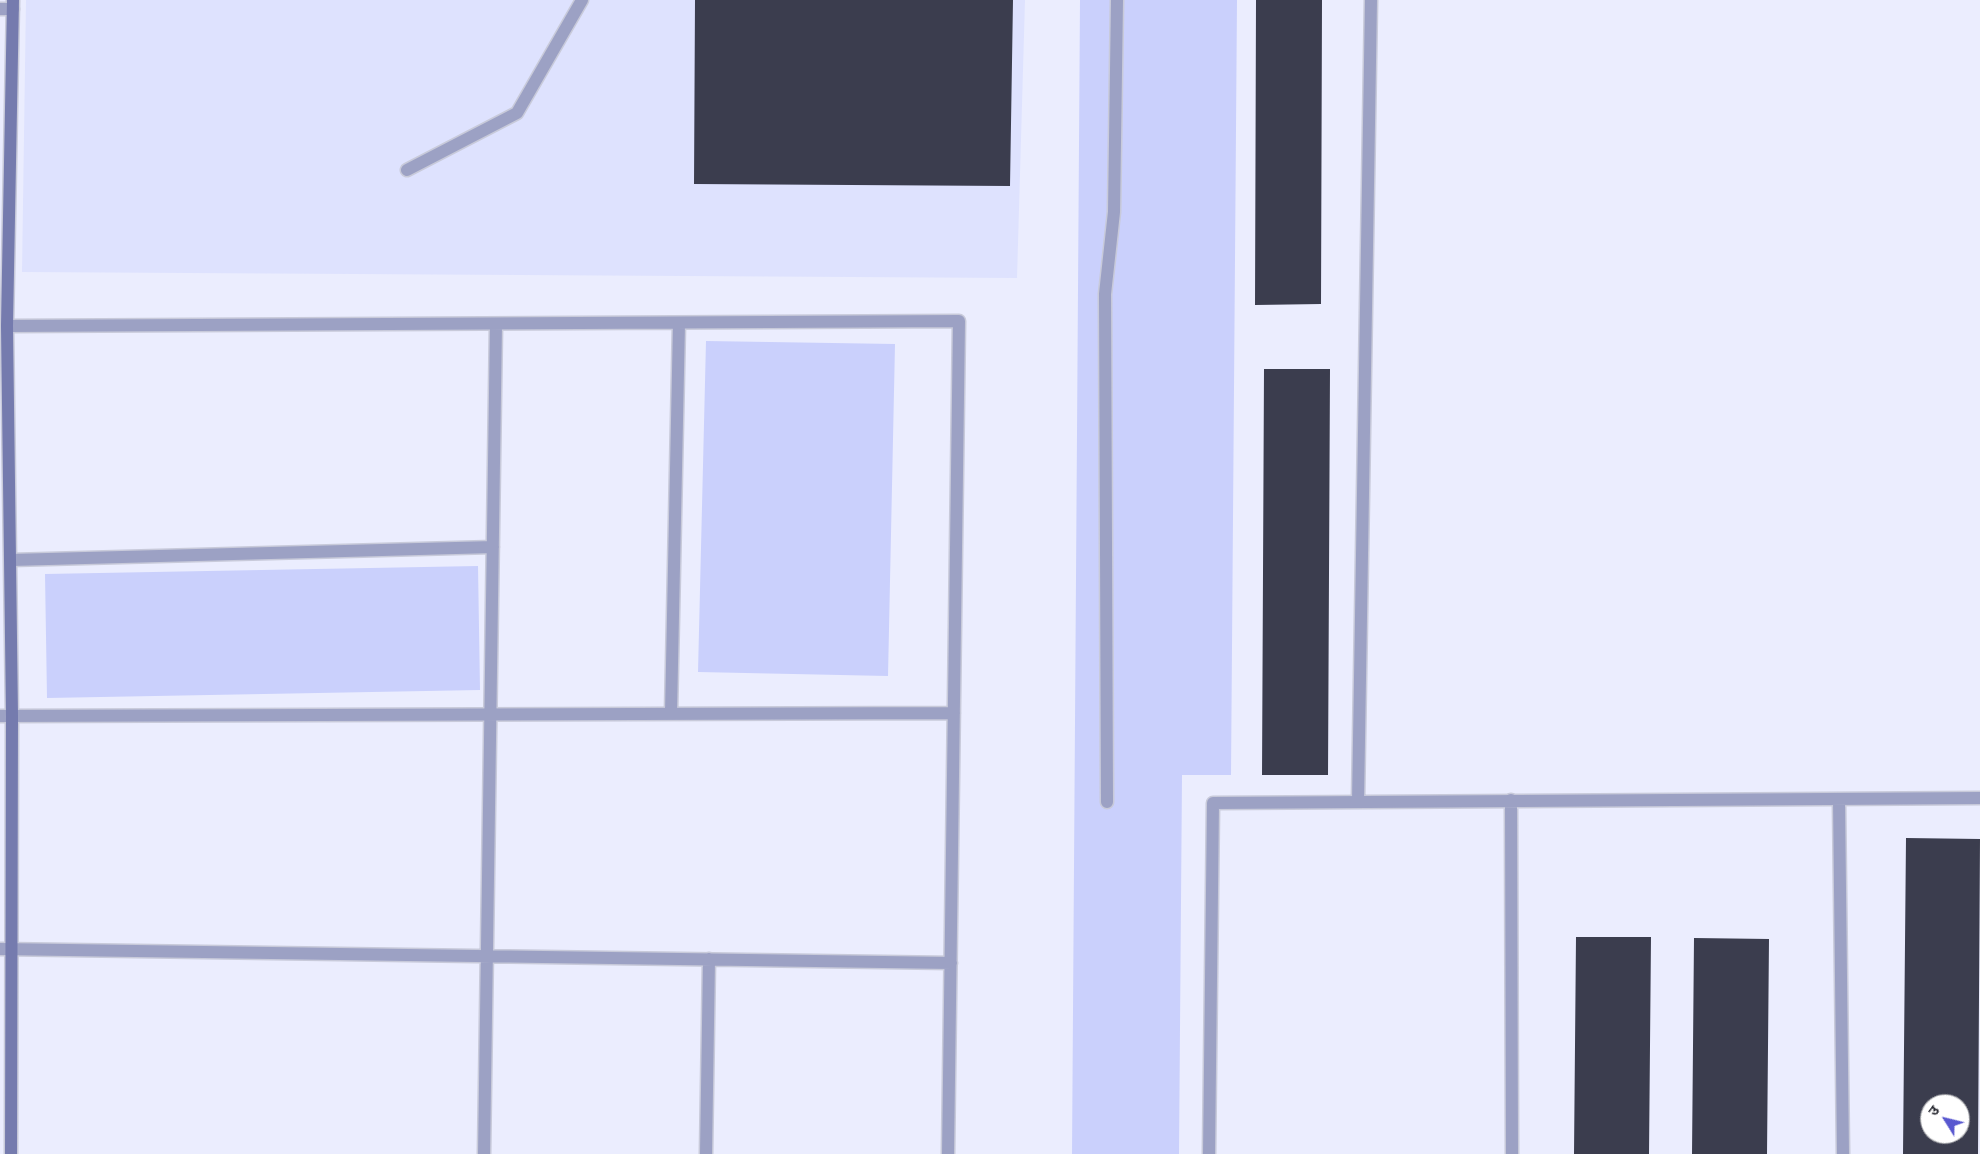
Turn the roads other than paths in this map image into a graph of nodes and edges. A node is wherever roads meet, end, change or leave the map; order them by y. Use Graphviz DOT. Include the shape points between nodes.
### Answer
graph roads {
  1 [pos="582,0"];
  2 [pos="1116,0"];
  3 [pos="1371,0"];
  4 [pos="9,6"];
  5 [pos="407,170"];
  6 [pos="679,323"];
  7 [pos="496,324"];
  8 [pos="7,326"];
  9 [pos="492,547"];
  10 [pos="11,560"];
  11 [pos="671,713"];
  12 [pos="954,713"];
  13 [pos="490,714"];
  14 [pos="6,716"];
  15 [pos="1980,798"];
  16 [pos="1512,800"];
  17 [pos="1839,800"];
  18 [pos="1358,801"];
  19 [pos="1107,802"];
  20 [pos="5,949"];
  21 [pos="487,955"];
  22 [pos="709,959"];
  23 [pos="951,963"];
  24 [pos="11,1154"];
  25 [pos="484,1154"];
  26 [pos="706,1154"];
  27 [pos="948,1154"];
  28 [pos="1208,1154"];
  29 [pos="1512,1154"];
  30 [pos="1843,1154"];
  1 -- 5 [label="street" via="517,113"];
  2 -- 19 [label="street" via="1114,212 1105,294"];
  3 -- 18 [label="street"];
  4 -- 8 [label="street"];
  6 -- 7 [label="street"];
  6 -- 11 [label="street"];
  6 -- 12 [label="street" via="959,321"];
  7 -- 8 [label="street"];
  7 -- 9 [label="street"];
  8 -- 10 [label="street"];
  9 -- 10 [label="street"];
  9 -- 13 [label="street"];
  10 -- 14 [label="street"];
  11 -- 12 [label="street"];
  11 -- 13 [label="street"];
  12 -- 23 [label="street"];
  13 -- 14 [label="street"];
  13 -- 21 [label="street"];
  14 -- 20 [label="street"];
  15 -- 17 [label="street"];
  16 -- 17 [label="street"];
  16 -- 18 [label="street"];
  16 -- 29 [label="street"];
  17 -- 30 [label="street"];
  18 -- 28 [label="street" via="1213,803"];
  20 -- 21 [label="street"];
  20 -- 24 [label="street"];
  21 -- 22 [label="street"];
  21 -- 25 [label="street"];
  22 -- 23 [label="street"];
  22 -- 26 [label="street"];
  23 -- 27 [label="street"];
}
